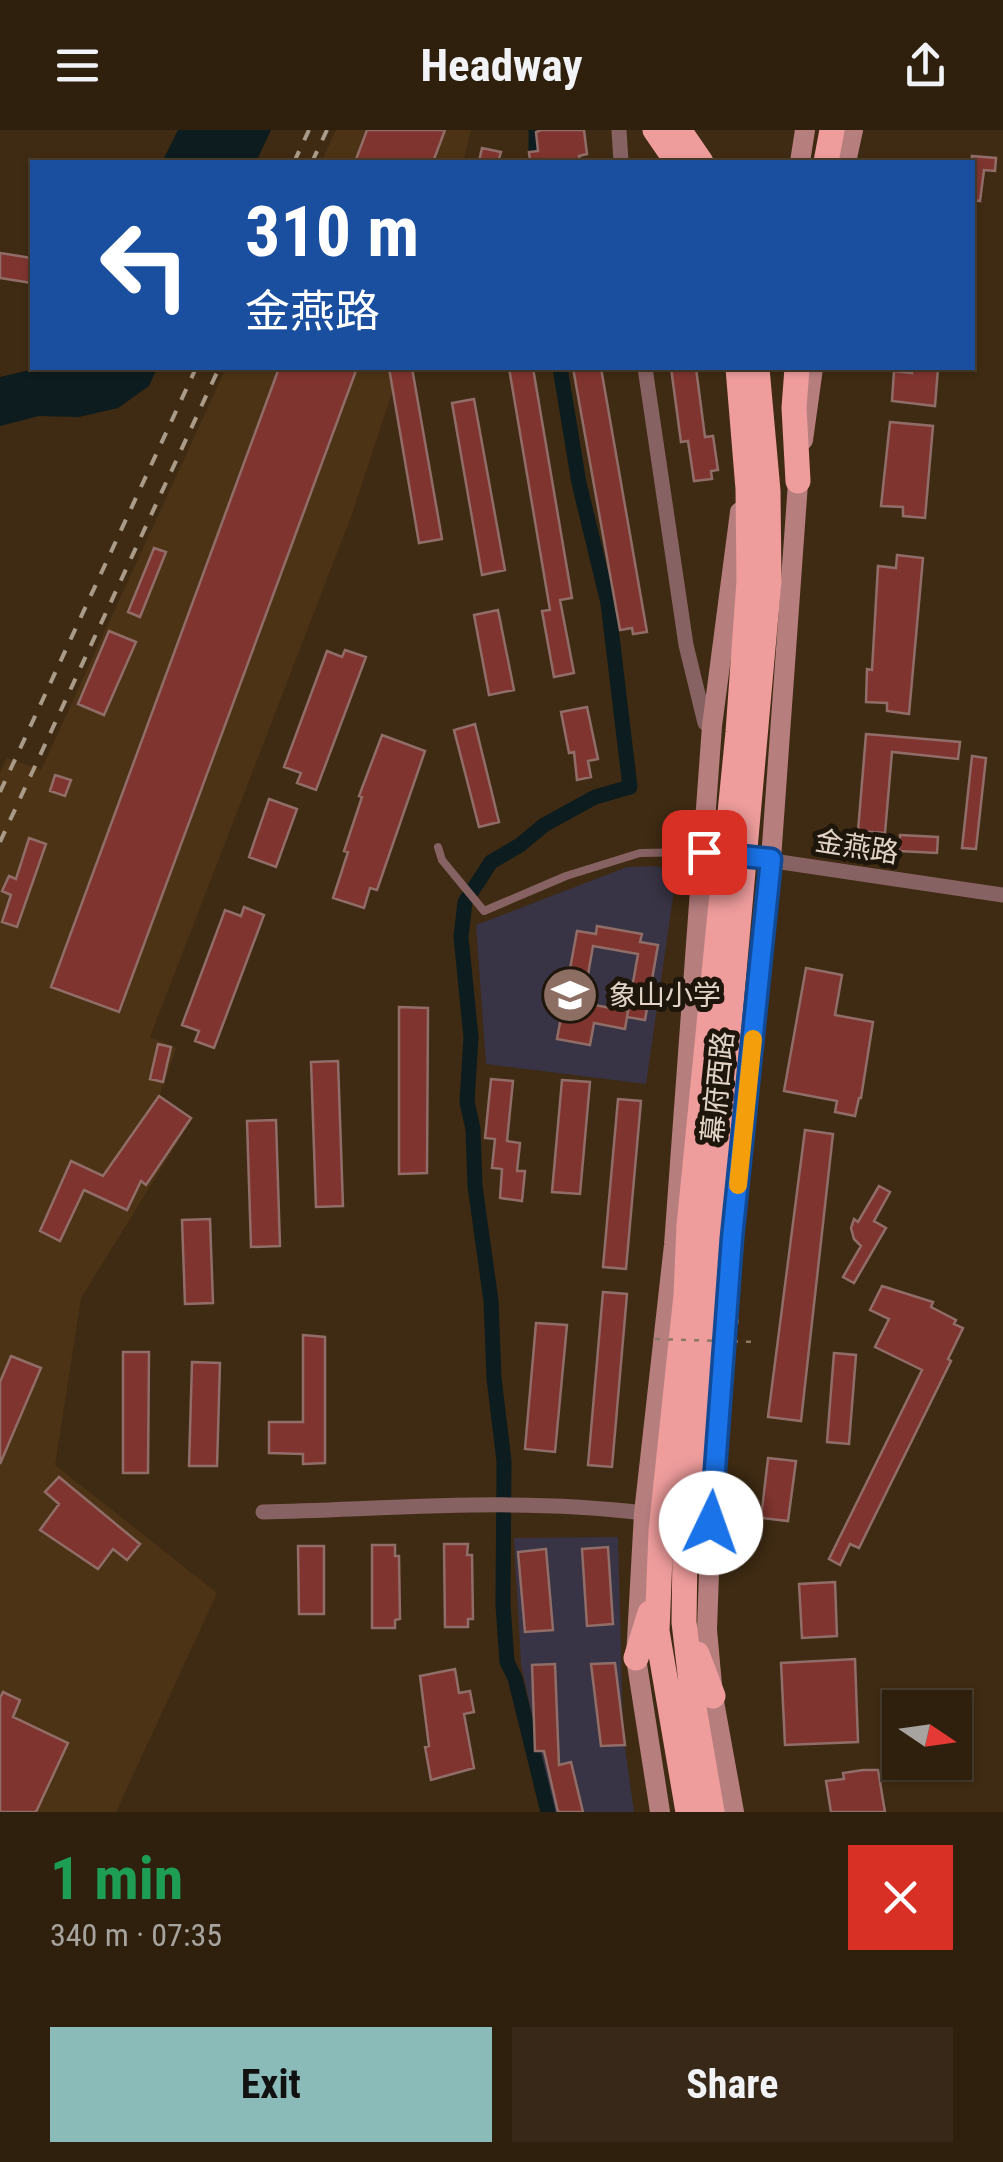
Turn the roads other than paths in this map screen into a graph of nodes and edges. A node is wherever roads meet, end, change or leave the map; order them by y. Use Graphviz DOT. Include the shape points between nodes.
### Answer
graph roads {
  1 [pos="619,130"];
  2 [pos="655,130"];
  3 [pos="679,130"];
  4 [pos="805,130"];
  5 [pos="832,130"];
  6 [pos="853,130"];
  7 [pos="621,160"];
  8 [pos="676,160"];
  9 [pos="699,160"];
  10 [pos="800,160"];
  11 [pos="826,160"];
  12 [pos="846,160"];
  13 [pos="645,370"];
  14 [pos="738,370"];
  15 [pos="757,370"];
  16 [pos="767,370"];
  17 [pos="797,370"];
  18 [pos="813,370"];
  19 [pos="798,481"];
  20 [pos="722,644"];
  21 [pos="712,726"];
  22 [pos="740,768"];
  23 [pos="777,770"];
  24 [pos="438,847"];
  25 [pos="704,852"];
  26 [pos="733,855"];
  27 [pos="771,859"];
  28 [pos="1003,895"];
  29 [pos="696,948"];
  30 [pos="762,950"];
  31 [pos="700,1227"];
  32 [pos="673,1250"];
  33 [pos="686,1295"];
  34 [pos="726,1321"];
  35 [pos="698,1396"];
  36 [pos="263,1512"];
  37 [pos="644,1513"];
  38 [pos="659,1584"];
  39 [pos="684,1622"];
  40 [pos="636,1658"];
  41 [pos="713,1696"];
  42 [pos="660,1812"];
  43 [pos="688,1812"];
  44 [pos="712,1812"];
  45 [pos="734,1812"];
  1 -- 7 [label="street"];
  2 -- 8 [label="highway"];
  3 -- 9 [label="highway"];
  4 -- 10 [label="main road"];
  5 -- 11 [label="highway"];
  6 -- 12 [label="main road"];
  13 -- 21 [label="street" via="686,645 705,723"];
  14 -- 31 [label="highway, 幕府西路, bridge" via="749,581"];
  15 -- 31 [label="highway, 幕府西路, bridge" via="768,581"];
  16 -- 20 [label="main road, 幕府西路"];
  17 -- 19 [label="highway"];
  18 -- 19 [label="main road, 幕府西路"];
  19 -- 23 [label="main road, 幕府西路"];
  20 -- 21 [label="main road, 幕府西路"];
  20 -- 22 [label="main road" via="736,670 745,716"];
  21 -- 25 [label="main road, 幕府西路"];
  22 -- 23 [label="main road" via="751,780 765,782"];
  22 -- 26 [label="main road"];
  23 -- 27 [label="main road, 幕府西路"];
  24 -- 25 [label="lane" via="484,911 640,853"];
  25 -- 26 [label="street, 金燕路"];
  25 -- 29 [label="main road, 幕府西路"];
  26 -- 27 [label="street, 金燕路"];
  27 -- 28 [label="street, 金燕路"];
  27 -- 30 [label="main road, 幕府西路"];
  29 -- 30 [label="main road" via="727,930 741,932"];
  29 -- 32 [label="main road, 幕府西路"];
  30 -- 34 [label="main road, 幕府西路"];
  31 -- 33 [label="highway, 幕府西路"];
  31 -- 35 [label="highway, 幕府西路"];
  32 -- 33 [label="highway"];
  32 -- 37 [label="main road, 幕府西路"];
  33 -- 38 [label="highway, 幕府西路"];
  34 -- 35 [label="highway"];
  34 -- 41 [label="main road, 幕府西路" via="707,1630"];
  35 -- 39 [label="highway, 幕府西路"];
  36 -- 37 [label="street" via="572,1504"];
  37 -- 40 [label="main road, 幕府西路"];
  38 -- 40 [label="highway"];
  38 -- 43 [label="highway, 幕府西路" via="657,1631"];
  39 -- 41 [label="highway"];
  39 -- 44 [label="highway, 幕府西路"];
  40 -- 42 [label="main road, 幕府西路"];
  41 -- 45 [label="main road, 幕府西路"];
}
